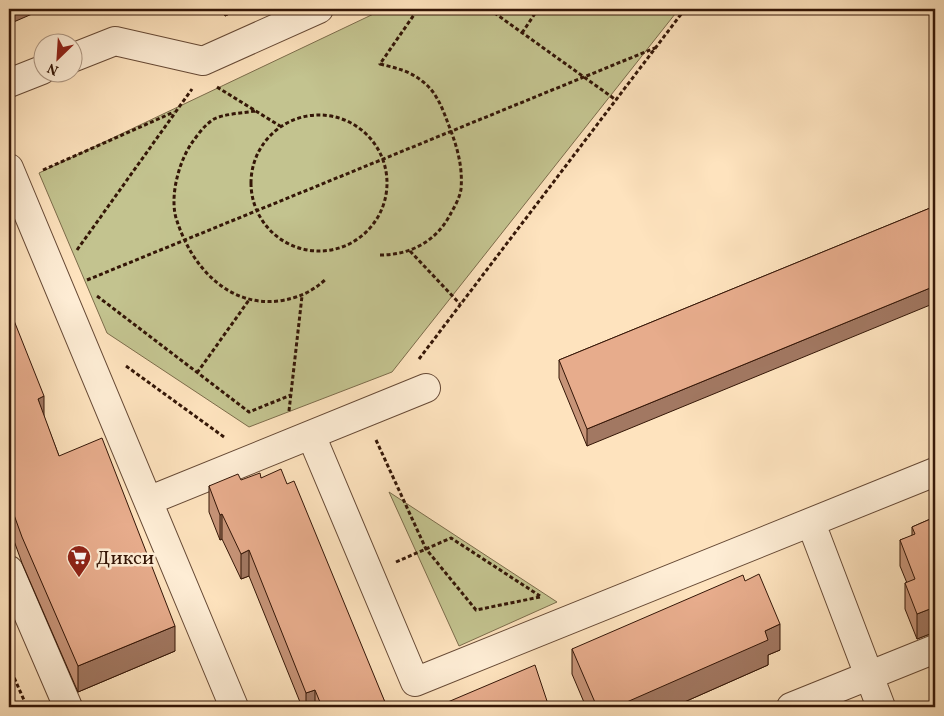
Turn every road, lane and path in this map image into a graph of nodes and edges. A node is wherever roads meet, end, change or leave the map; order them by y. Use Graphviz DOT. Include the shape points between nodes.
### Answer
graph roads {
  1 [pos="319,9"];
  2 [pos="418,9"];
  3 [pos="488,9"];
  4 [pos="538,9"];
  5 [pos="685,9"];
  6 [pos="522,33"];
  7 [pos="656,47"];
  8 [pos="82,54"];
  9 [pos="217,54"];
  10 [pos="32,74"];
  11 [pos="583,77"];
  12 [pos="9,83"];
  13 [pos="216,86"];
  14 [pos="616,100"];
  15 [pos="176,111"];
  16 [pos="255,111"];
  17 [pos="280,126"];
  18 [pos="451,130"];
  19 [pos="383,158"];
  20 [pos="12,175"];
  21 [pos="258,209"];
  22 [pos="185,239"];
  23 [pos="77,250"];
  24 [pos="410,251"];
  25 [pos="380,255"];
  26 [pos="80,257"];
  27 [pos="86,272"];
  28 [pos="89,279"];
  29 [pos="326,279"];
  30 [pos="58,285"];
  31 [pos="92,287"];
  32 [pos="96,295"];
  33 [pos="302,296"];
  34 [pos="249,300"];
  35 [pos="460,304"];
  36 [pos="418,359"];
  37 [pos="123,364"];
  38 [pos="197,373"];
  39 [pos="426,388"];
  40 [pos="291,395"];
  41 [pos="289,412"];
  42 [pos="374,434"];
  43 [pos="311,435"];
  44 [pos="224,437"];
  45 [pos="935,472"];
  46 [pos="148,501"];
  47 [pos="811,523"];
  48 [pos="426,549"];
  49 [pos="9,570"];
  50 [pos="370,574"];
  51 [pos="935,649"];
  52 [pos="9,666"];
  53 [pos="869,675"];
  54 [pos="935,704"];
  55 [pos="26,707"];
  56 [pos="68,707"];
  57 [pos="234,707"];
  58 [pos="792,707"];
  59 [pos="881,707"];
  60 [pos="926,707"];
  1 -- 9 [label="lane"];
  2 -- 18 [label="path" via="380,64 406,70 424,82 440,103"];
  3 -- 6 [label="path"];
  4 -- 6 [label="path"];
  5 -- 7 [label="path"];
  6 -- 11 [label="path"];
  7 -- 11 [label="path"];
  7 -- 14 [label="path"];
  8 -- 9 [label="lane" via="115,41 203,61"];
  9 -- 15 [label="path"];
  10 -- 12 [label="lane"];
  11 -- 14 [label="path"];
  11 -- 18 [label="path"];
  13 -- 16 [label="path"];
  14 -- 35 [label="path"];
  15 -- 20 [label="path"];
  15 -- 23 [label="path"];
  16 -- 17 [label="path"];
  16 -- 22 [label="path" via="214,119 186,151 178,172 175,198 176,220"];
  17 -- 19 [label="path" via="306,114 346,121 366,132"];
  17 -- 21 [label="path" via="268,136 257,153 252,173 252,194"];
  18 -- 19 [label="path"];
  18 -- 24 [label="path" via="458,150 461,190 451,215 439,232"];
  19 -- 21 [label="path"];
  19 -- 21 [label="path" via="388,176 386,197 378,215 366,232 341,249 309,251 292,245 277,236 264,222"];
  20 -- 30 [label="lane"];
  21 -- 22 [label="path"];
  22 -- 28 [label="path"];
  22 -- 34 [label="path" via="210,277 227,290"];
  23 -- 26 [label="path"];
  23 -- 30 [label="path"];
  24 -- 25 [label="path"];
  24 -- 35 [label="path"];
  27 -- 28 [label="path"];
  28 -- 30 [label="path"];
  28 -- 31 [label="path"];
  29 -- 33 [label="path"];
  30 -- 46 [label="lane"];
  32 -- 38 [label="path"];
  33 -- 34 [label="path" via="266,302"];
  33 -- 40 [label="path"];
  34 -- 38 [label="path"];
  35 -- 36 [label="path"];
  37 -- 44 [label="path"];
  38 -- 40 [label="path" via="250,412"];
  39 -- 43 [label="lane"];
  40 -- 41 [label="path"];
  42 -- 48 [label="path"];
  43 -- 46 [label="lane"];
  43 -- 50 [label="lane"];
  45 -- 47 [label="lane"];
  46 -- 57 [label="lane"];
  47 -- 50 [label="lane" via="415,682"];
  47 -- 53 [label="lane"];
  48 -- 48 [label="path" via="476,610 540,597 451,538"];
  48 -- 50 [label="path"];
  49 -- 56 [label="lane"];
  51 -- 53 [label="lane"];
  52 -- 55 [label="path"];
  53 -- 58 [label="lane"];
  53 -- 59 [label="lane"];
  54 -- 60 [label="path"];
}
